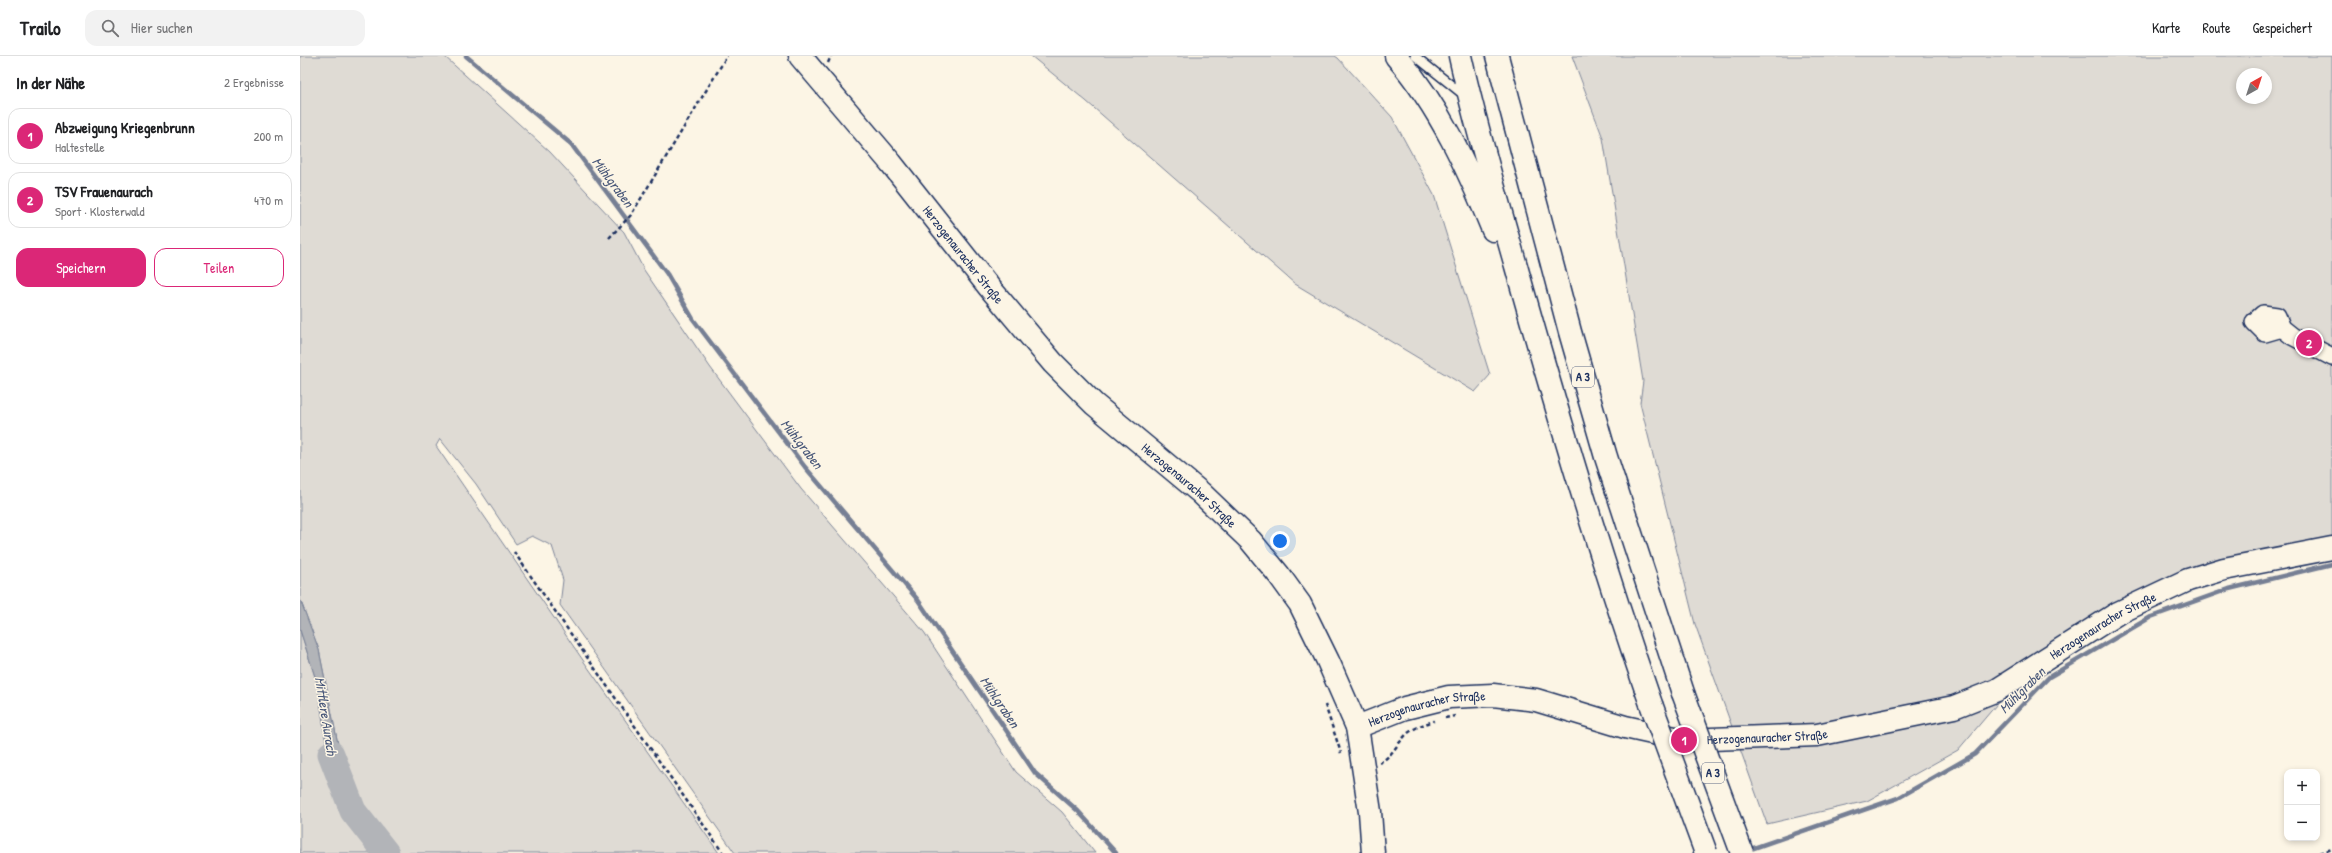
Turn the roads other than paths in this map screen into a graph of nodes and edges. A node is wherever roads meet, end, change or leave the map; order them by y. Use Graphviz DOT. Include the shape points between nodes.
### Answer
graph roads {
  1 [pos="800,56"];
  2 [pos="1396,56"];
  3 [pos="1416,56"];
  4 [pos="1460,56"];
  5 [pos="1497,56"];
  6 [pos="1470,100"];
  7 [pos="2282,328"];
  8 [pos="1537,344"];
  9 [pos="2332,357"];
  10 [pos="2332,548"];
  11 [pos="1357,727"];
  12 [pos="1373,853"];
  13 [pos="1706,853"];
  14 [pos="1742,853"];
  1 -- 11 [label="main road, Herzogenauracher Straße" via="1053,363 1094,404 1201,494 1250,541 1279,575 1300,604"];
  2 -- 8 [label="main road" via="1412,75 1443,122 1474,184"];
  3 -- 6 [label="lane"];
  4 -- 6 [label="main road"];
  5 -- 14 [label="main road, A 3, bridge" via="1597,427 1683,692"];
  6 -- 8 [label="main road"];
  7 -- 9 [label="street"];
  8 -- 13 [label="main road, bridge" via="1622,620"];
  10 -- 11 [label="main road, Herzogenauracher Straße" via="2224,569 2188,580 2118,613 1996,690 1954,707 1816,735 1684,740 1626,727 1536,700 1494,694 1449,697 1405,708"];
  11 -- 12 [label="main road" via="1370,812"];
}
